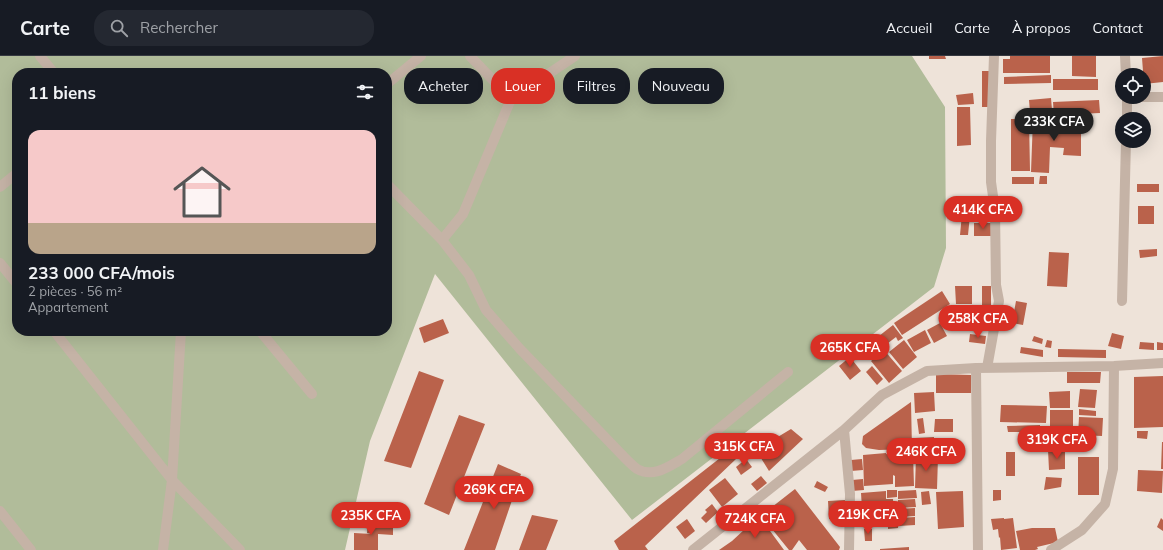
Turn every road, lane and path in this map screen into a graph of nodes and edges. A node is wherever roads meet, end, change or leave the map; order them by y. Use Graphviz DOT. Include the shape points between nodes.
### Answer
graph roads {
  1 [pos="40,56"];
  2 [pos="421,56"];
  3 [pos="470,56"];
  4 [pos="574,56"];
  5 [pos="994,56"];
  6 [pos="1125,56"];
  7 [pos="50,68"];
  8 [pos="1126,68"];
  9 [pos="555,69"];
  10 [pos="491,78"];
  11 [pos="392,80"];
  12 [pos="1151,97"];
  13 [pos="1163,97"];
  14 [pos="509,104"];
  15 [pos="1126,148"];
  16 [pos="12,177"];
  17 [pos="0,187"];
  18 [pos="392,189"];
  19 [pos="442,240"];
  20 [pos="0,263"];
  21 [pos="12,278"];
  22 [pos="1122,301"];
  23 [pos="58,336"];
  24 [pos="181,336"];
  25 [pos="264,336"];
  26 [pos="1163,363"];
  27 [pos="1114,366"];
  28 [pos="976,368"];
  29 [pos="987,368"];
  30 [pos="788,372"];
  31 [pos="312,394"];
  32 [pos="844,430"];
  33 [pos="172,480"];
  34 [pos="0,511"];
  35 [pos="26,548"];
  36 [pos="163,550"];
  37 [pos="240,550"];
  38 [pos="693,550"];
  39 [pos="849,550"];
  40 [pos="978,550"];
  41 [pos="1051,550"];
  1 -- 7 [label="street"];
  2 -- 11 [label="street"];
  3 -- 10 [label="street"];
  4 -- 9 [label="street"];
  5 -- 29 [label="street" via="990,141 998,301"];
  6 -- 8 [label="street"];
  12 -- 13 [label="street"];
  14 -- 19 [label="street" via="463,214"];
  15 -- 22 [label="street"];
  16 -- 17 [label="street"];
  18 -- 19 [label="street"];
  19 -- 30 [label="street" via="469,275 486,310 520,349 637,469 654,473 667,469"];
  20 -- 21 [label="street"];
  23 -- 33 [label="street"];
  24 -- 33 [label="street"];
  25 -- 31 [label="street"];
  26 -- 27 [label="street"];
  27 -- 29 [label="street"];
  27 -- 41 [label="street" via="1113,469 1105,504 1082,530"];
  28 -- 29 [label="street"];
  28 -- 32 [label="street" via="927,371 882,395"];
  28 -- 40 [label="street"];
  32 -- 38 [label="street"];
  32 -- 39 [label="street" via="850,494"];
  33 -- 36 [label="street"];
  33 -- 37 [label="street"];
  34 -- 35 [label="street"];
}
